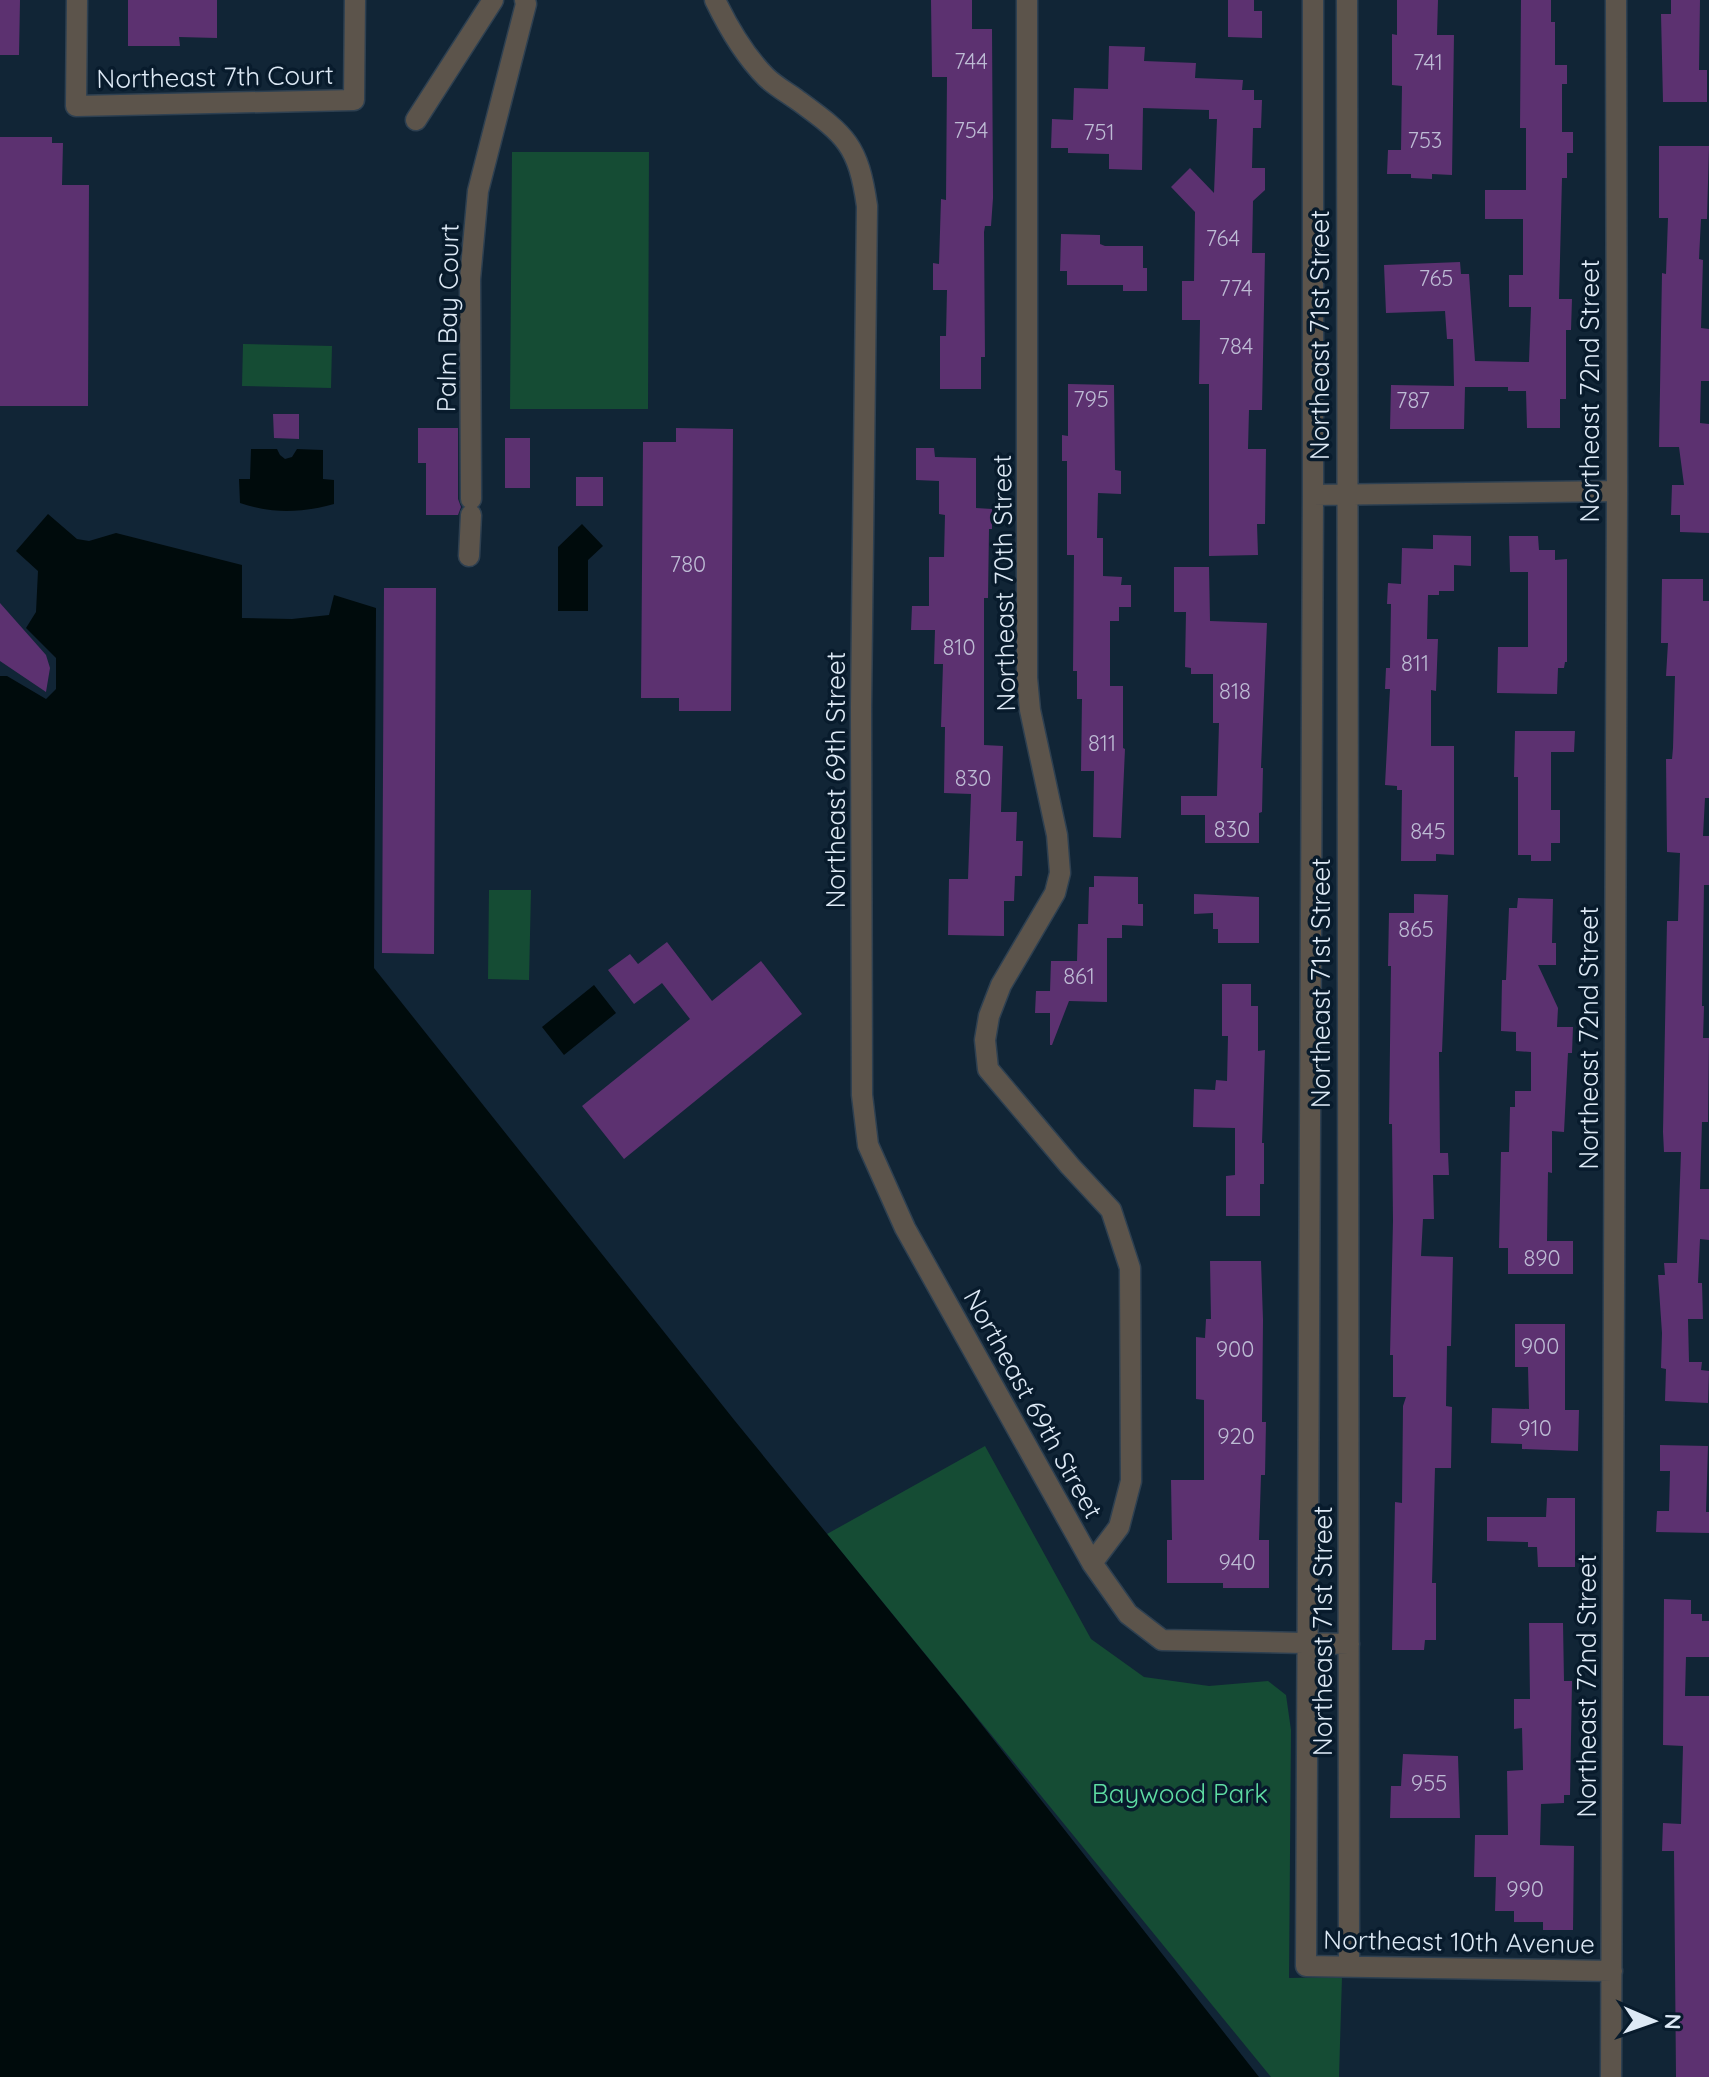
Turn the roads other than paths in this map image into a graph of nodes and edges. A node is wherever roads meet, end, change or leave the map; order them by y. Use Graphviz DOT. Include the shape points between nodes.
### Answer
graph roads {
  1 [pos="77,0"];
  2 [pos="355,0"];
  3 [pos="493,0"];
  4 [pos="525,0"];
  5 [pos="715,0"];
  6 [pos="1027,0"];
  7 [pos="1313,0"];
  8 [pos="1347,0"];
  9 [pos="1616,0"];
  10 [pos="416,120"];
  11 [pos="1617,491"];
  12 [pos="1313,495"];
  13 [pos="1346,495"];
  14 [pos="469,556"];
  15 [pos="1092,1563"];
  16 [pos="1307,1644"];
  17 [pos="1349,1644"];
  18 [pos="1306,1966"];
  19 [pos="1349,1966"];
  20 [pos="1612,1971"];
  21 [pos="1611,2077"];
  1 -- 2 [label="street, Northeast 7th Court" via="76,106 354,100"];
  3 -- 10 [label="street"];
  4 -- 14 [label="street, Palm Bay Court" via="478,191 470,279"];
  5 -- 15 [label="street, Northeast 69th Street" via="736,40 767,78 837,130 855,153 867,206 861,738 862,1095 868,1145 905,1228"];
  6 -- 15 [label="street, Northeast 70th Street" via="1027,678 1060,873 1055,893 1001,985 985,1040 988,1069 1111,1210 1130,1268 1131,1481 1119,1527"];
  7 -- 12 [label="street, Northeast 71st Street"];
  8 -- 13 [label="street, Northeast 71st Street"];
  9 -- 11 [label="street, Northeast 72nd Street"];
  11 -- 13 [label="street"];
  11 -- 20 [label="street, Northeast 72nd Street"];
  12 -- 13 [label="street"];
  12 -- 16 [label="street, Northeast 71st Street"];
  13 -- 17 [label="street, Northeast 71st Street"];
  15 -- 16 [label="street, Northeast 69th Street" via="1128,1614 1162,1640"];
  16 -- 17 [label="street, Northeast 69th Street"];
  16 -- 18 [label="street, Northeast 71st Street"];
  17 -- 19 [label="street, Northeast 71st Street"];
  18 -- 19 [label="street, Northeast 10th Avenue"];
  19 -- 20 [label="street, Northeast 10th Avenue"];
  20 -- 21 [label="street, Northeast 72nd Street"];
}
